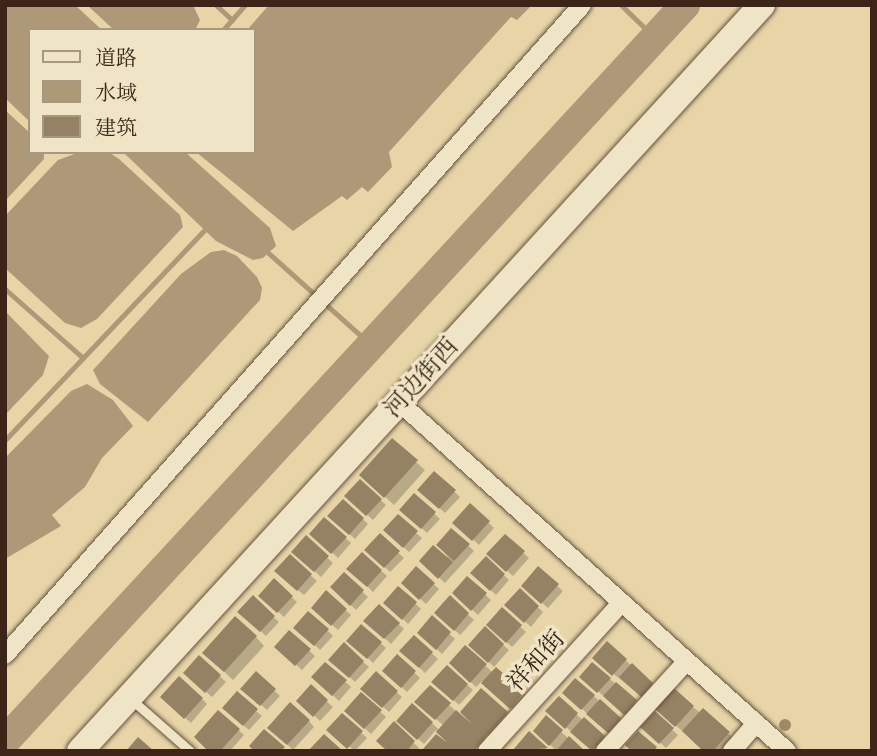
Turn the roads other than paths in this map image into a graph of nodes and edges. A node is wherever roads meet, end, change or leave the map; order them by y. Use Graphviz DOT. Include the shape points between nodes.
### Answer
graph roads {
  1 [pos="582,5"];
  2 [pos="762,5"];
  3 [pos="399,402"];
  4 [pos="621,603"];
  5 [pos="5,654"];
  6 [pos="686,662"];
  7 [pos="129,697"];
  8 [pos="756,723"];
  9 [pos="495,748"];
  10 [pos="80,751"];
  11 [pos="190,751"];
  12 [pos="605,751"];
  13 [pos="732,751"];
  14 [pos="786,751"];
  1 -- 5 [label="street"];
  2 -- 3 [label="street, 河边街西"];
  3 -- 4 [label="street"];
  3 -- 7 [label="street, 河边街西"];
  4 -- 6 [label="street"];
  4 -- 9 [label="street, 祥和街"];
  6 -- 8 [label="street"];
  6 -- 12 [label="street"];
  7 -- 10 [label="street, 河边街西"];
  7 -- 11 [label="lane"];
  8 -- 13 [label="street"];
  8 -- 14 [label="street"];
}
